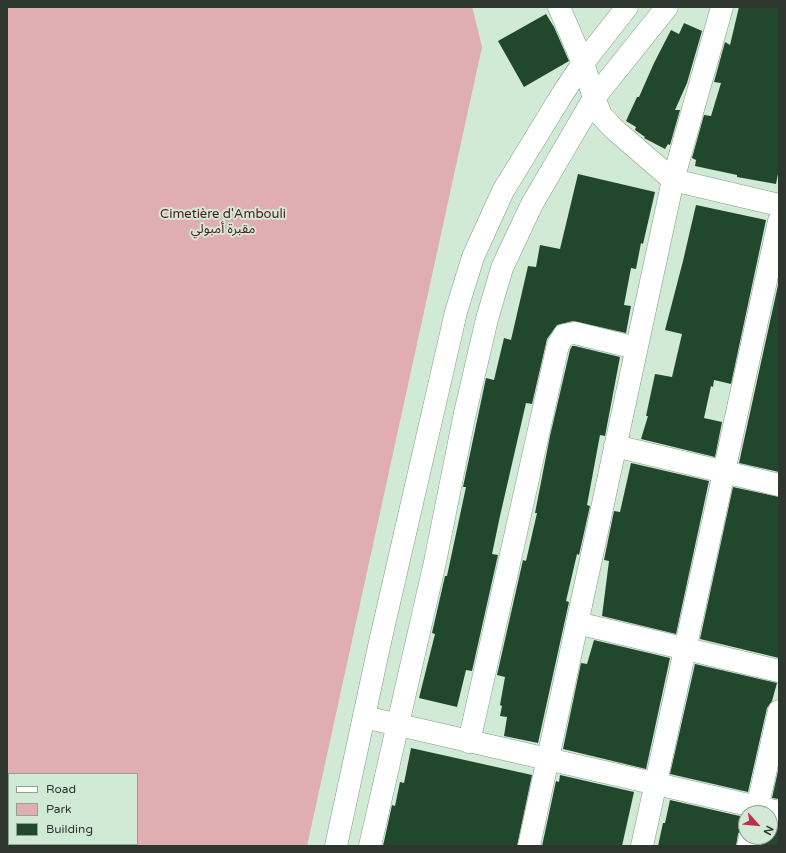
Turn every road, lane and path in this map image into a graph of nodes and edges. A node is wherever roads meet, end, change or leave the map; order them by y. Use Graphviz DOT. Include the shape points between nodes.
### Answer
graph roads {
  1 [pos="559,7"];
  2 [pos="627,7"];
  3 [pos="667,7"];
  4 [pos="722,7"];
  5 [pos="583,63"];
  6 [pos="594,98"];
  7 [pos="673,180"];
  8 [pos="779,205"];
  9 [pos="779,221"];
  10 [pos="636,348"];
  11 [pos="615,446"];
  12 [pos="724,472"];
  13 [pos="779,485"];
  14 [pos="577,623"];
  15 [pos="685,649"];
  16 [pos="779,671"];
  17 [pos="779,711"];
  18 [pos="364,717"];
  19 [pos="398,726"];
  20 [pos="470,742"];
  21 [pos="548,760"];
  22 [pos="656,784"];
  23 [pos="738,805"];
  24 [pos="757,805"];
  25 [pos="336,846"];
  26 [pos="370,846"];
  27 [pos="529,846"];
  28 [pos="642,846"];
  1 -- 5 [label="street"];
  2 -- 5 [label="street"];
  3 -- 6 [label="street"];
  4 -- 7 [label="street"];
  5 -- 6 [label="street"];
  5 -- 18 [label="street" via="503,191 473,257 456,312"];
  6 -- 7 [label="street" via="601,115 614,129"];
  6 -- 19 [label="street" via="532,204 502,268 465,413"];
  7 -- 8 [label="street"];
  7 -- 10 [label="street"];
  9 -- 12 [label="street"];
  10 -- 11 [label="street"];
  10 -- 20 [label="street" via="574,333 564,335 558,345"];
  11 -- 12 [label="street"];
  11 -- 14 [label="street"];
  12 -- 13 [label="street"];
  12 -- 15 [label="street"];
  14 -- 15 [label="street"];
  14 -- 21 [label="street"];
  15 -- 16 [label="street"];
  15 -- 22 [label="street"];
  17 -- 24 [label="street"];
  18 -- 19 [label="street"];
  18 -- 25 [label="street"];
  19 -- 20 [label="street"];
  19 -- 26 [label="street"];
  20 -- 21 [label="street"];
  21 -- 22 [label="street"];
  21 -- 27 [label="street"];
  22 -- 23 [label="street"];
  22 -- 28 [label="street"];
}
